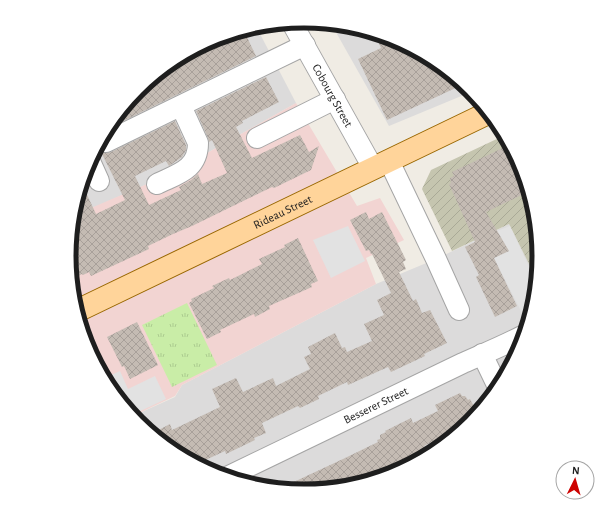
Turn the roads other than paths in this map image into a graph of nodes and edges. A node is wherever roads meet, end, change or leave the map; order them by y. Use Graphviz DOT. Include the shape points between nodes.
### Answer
graph roads {
  1 [pos="295,28"];
  2 [pos="305,45"];
  3 [pos="335,99"];
  4 [pos="181,106"];
  5 [pos="483,116"];
  6 [pos="257,138"];
  7 [pos="106,142"];
  8 [pos="381,164"];
  9 [pos="93,168"];
  10 [pos="99,181"];
  11 [pos="157,184"];
  12 [pos="82,309"];
  13 [pos="459,310"];
  14 [pos="515,340"];
  15 [pos="482,354"];
  16 [pos="495,380"];
  17 [pos="235,473"];
  1 -- 2 [label="street, Cobourg Street"];
  2 -- 3 [label="street, Cobourg Street"];
  2 -- 4 [label="street"];
  3 -- 6 [label="street"];
  3 -- 8 [label="street, Cobourg Street"];
  4 -- 7 [label="street"];
  4 -- 11 [label="street" via="198,143 196,156 189,168"];
  5 -- 8 [label="main road, Rideau Street"];
  8 -- 12 [label="main road, Rideau Street"];
  8 -- 13 [label="street, Cobourg Street" via="436,259"];
  9 -- 10 [label="street"];
  14 -- 15 [label="street, Besserer Street"];
  15 -- 16 [label="street"];
  15 -- 17 [label="street, Besserer Street"];
}
